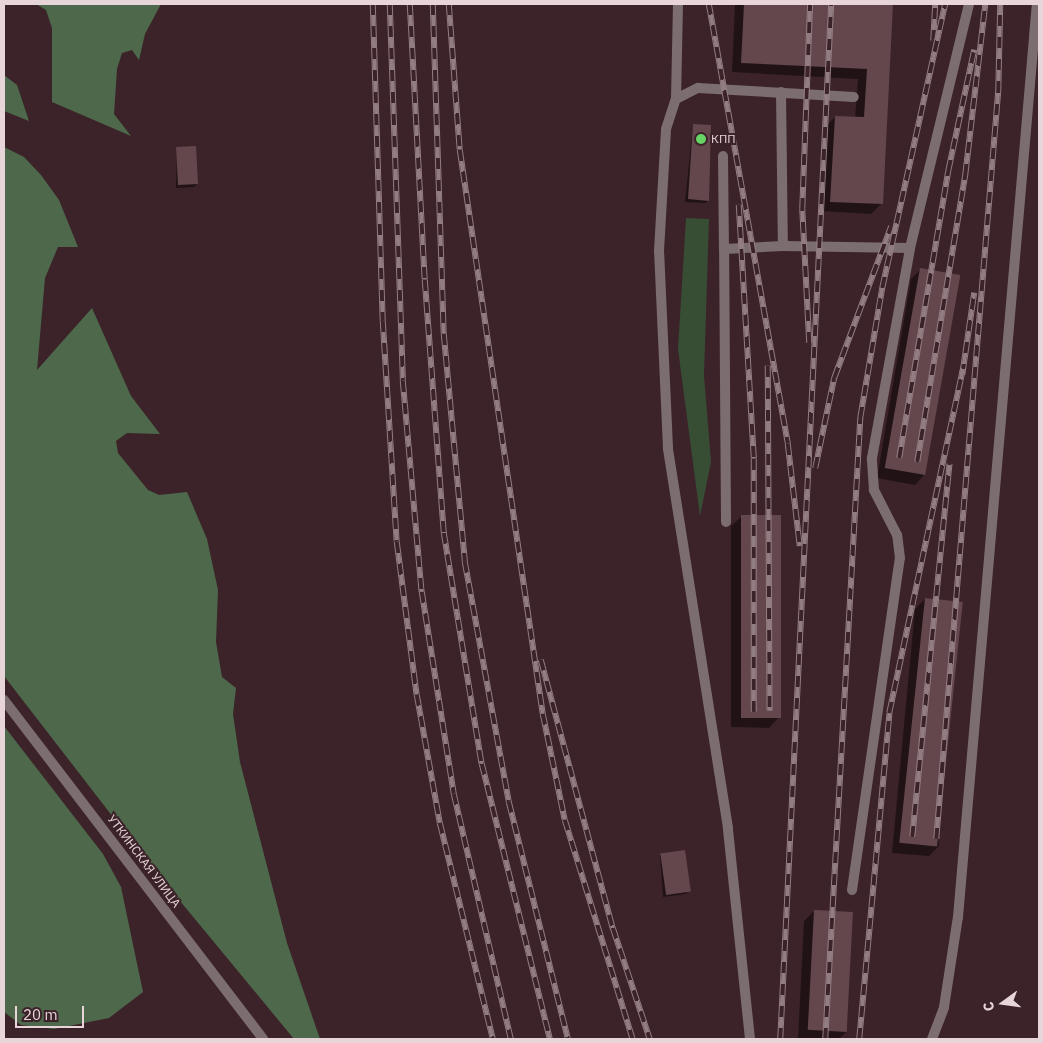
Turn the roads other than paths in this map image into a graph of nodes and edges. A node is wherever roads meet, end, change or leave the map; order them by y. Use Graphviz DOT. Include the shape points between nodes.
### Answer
graph roads {
  1 [pos="678,4"];
  2 [pos="969,4"];
  3 [pos="1037,4"];
  4 [pos="1036,37"];
  5 [pos="781,92"];
  6 [pos="854,97"];
  7 [pos="676,99"];
  8 [pos="724,156"];
  9 [pos="783,246"];
  10 [pos="910,248"];
  11 [pos="724,249"];
  12 [pos="726,522"];
  13 [pos="4,700"];
  14 [pos="852,890"];
  15 [pos="263,1039"];
  16 [pos="750,1039"];
  17 [pos="932,1039"];
  1 -- 7 [label="street"];
  2 -- 10 [label="street"];
  3 -- 4 [label="street"];
  4 -- 17 [label="street" via="958,917 944,1007"];
  5 -- 6 [label="street"];
  5 -- 7 [label="street" via="698,88"];
  5 -- 9 [label="street"];
  7 -- 16 [label="street" via="666,129 660,251 662,378 668,448 738,899"];
  8 -- 11 [label="street"];
  9 -- 10 [label="street"];
  9 -- 11 [label="street"];
  10 -- 14 [label="street" via="872,458 874,490 897,535 900,558"];
  11 -- 12 [label="street"];
  13 -- 15 [label="street, УТКИНСКАЯ УЛИЦА"];
}
